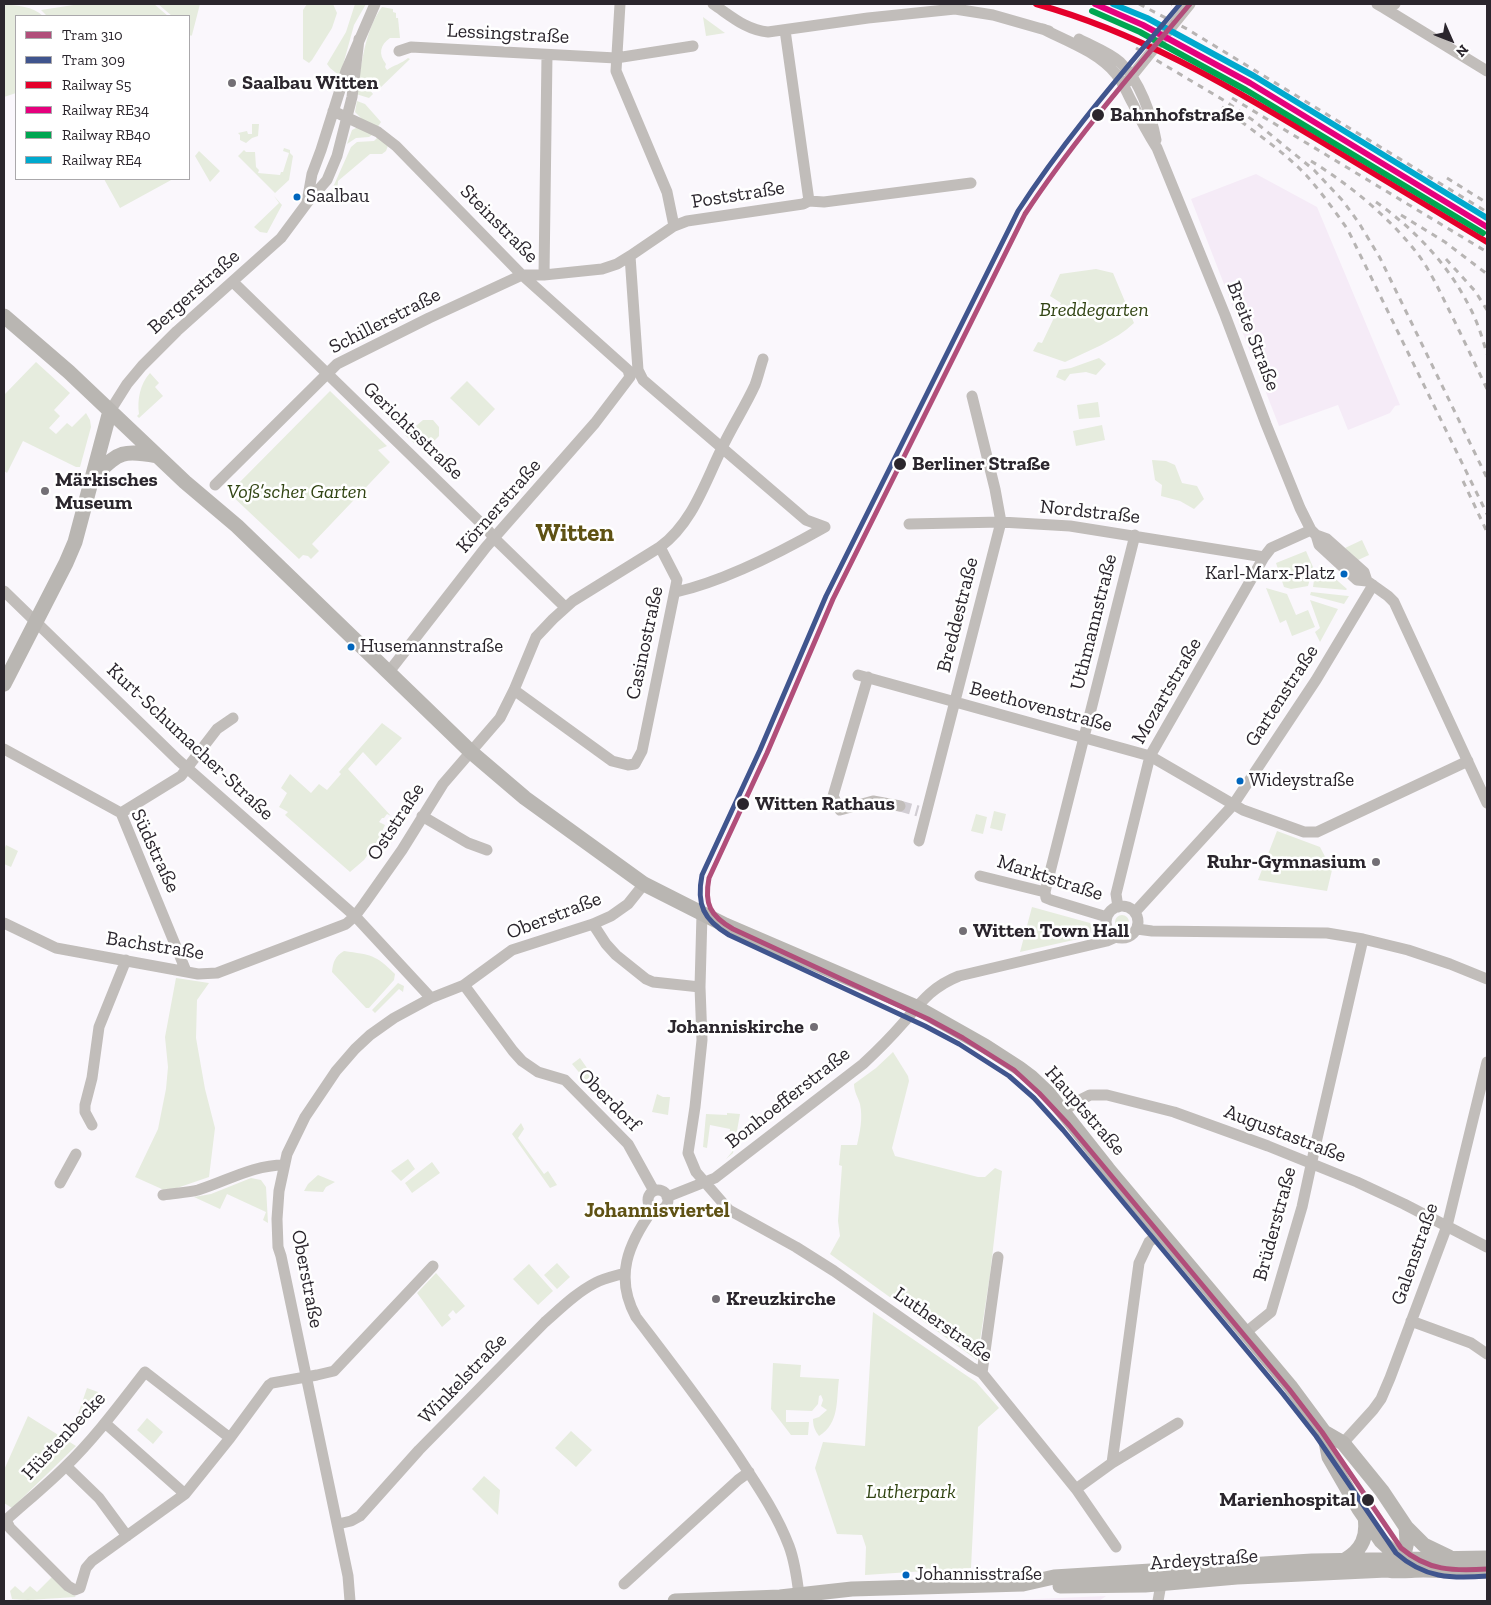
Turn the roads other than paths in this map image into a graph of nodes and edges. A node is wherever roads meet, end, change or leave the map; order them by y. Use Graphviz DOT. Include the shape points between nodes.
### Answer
graph roads {
  1 [pos="375,4"];
  2 [pos="620,4"];
  3 [pos="713,4"];
  4 [pos="1190,4"];
  5 [pos="1386,5"];
  6 [pos="785,30"];
  7 [pos="359,38"];
  8 [pos="693,46"];
  9 [pos="399,51"];
  10 [pos="548,55"];
  11 [pos="616,58"];
  12 [pos="1487,71"];
  13 [pos="1128,81"];
  14 [pos="333,111"];
  15 [pos="346,118"];
  16 [pos="328,126"];
  17 [pos="971,184"];
  18 [pos="809,201"];
  19 [pos="306,203"];
  20 [pos="674,226"];
  21 [pos="630,256"];
  22 [pos="522,275"];
  23 [pos="544,275"];
  24 [pos="234,282"];
  25 [pos="4,316"];
  26 [pos="763,359"];
  27 [pos="622,364"];
  28 [pos="327,373"];
  29 [pos="972,396"];
  30 [pos="110,411"];
  31 [pos="722,448"];
  32 [pos="157,456"];
  33 [pos="93,477"];
  34 [pos="215,485"];
  35 [pos="1001,522"];
  36 [pos="909,524"];
  37 [pos="1313,533"];
  38 [pos="1135,535"];
  39 [pos="494,538"];
  40 [pos="660,547"];
  41 [pos="1264,556"];
  42 [pos="1370,583"];
  43 [pos="4,591"];
  44 [pos="676,592"];
  45 [pos="565,607"];
  46 [pos="36,623"];
  47 [pos="388,673"];
  48 [pos="4,684"];
  49 [pos="514,690"];
  50 [pos="955,702"];
  51 [pos="233,718"];
  52 [pos="1084,737"];
  53 [pos="4,749"];
  54 [pos="471,752"];
  55 [pos="1150,756"];
  56 [pos="1468,761"];
  57 [pos="187,768"];
  58 [pos="1487,803"];
  59 [pos="1233,805"];
  60 [pos="900,806"];
  61 [pos="121,813"];
  62 [pos="422,816"];
  63 [pos="919,841"];
  64 [pos="487,850"];
  65 [pos="980,876"];
  66 [pos="644,884"];
  67 [pos="1045,892"];
  68 [pos="1118,907"];
  69 [pos="1135,912"];
  70 [pos="702,914"];
  71 [pos="355,916"];
  72 [pos="1107,917"];
  73 [pos="4,923"];
  74 [pos="593,924"];
  75 [pos="1137,929"];
  76 [pos="1116,937"];
  77 [pos="1363,939"];
  78 [pos="126,960"];
  79 [pos="186,971"];
  80 [pos="1487,979"];
  81 [pos="464,985"];
  82 [pos="700,987"];
  83 [pos="431,998"];
  84 [pos="916,1007"];
  85 [pos="1487,1062"];
  86 [pos="1063,1112"];
  87 [pos="92,1125"];
  88 [pos="76,1154"];
  89 [pos="1311,1164"];
  90 [pos="284,1165"];
  91 [pos="704,1182"];
  92 [pos="60,1184"];
  93 [pos="654,1191"];
  94 [pos="163,1195"];
  95 [pos="667,1197"];
  96 [pos="653,1209"];
  97 [pos="1447,1226"];
  98 [pos="1161,1232"];
  99 [pos="1487,1247"];
  100 [pos="998,1257"];
  101 [pos="433,1266"];
  102 [pos="625,1273"];
  103 [pos="1411,1321"];
  104 [pos="1245,1332"];
  105 [pos="1487,1354"];
  106 [pos="982,1373"];
  107 [pos="306,1376"];
  108 [pos="105,1423"];
  109 [pos="1178,1423"];
  110 [pos="1324,1432"];
  111 [pos="230,1438"];
  112 [pos="1343,1443"];
  113 [pos="1112,1464"];
  114 [pos="66,1466"];
  115 [pos="749,1472"];
  116 [pos="1076,1489"];
  117 [pos="185,1494"];
  118 [pos="1365,1517"];
  119 [pos="338,1524"];
  120 [pos="1406,1526"];
  121 [pos="127,1536"];
  122 [pos="1116,1547"];
  123 [pos="1487,1558"];
  124 [pos="1403,1559"];
  125 [pos="1345,1560"];
  126 [pos="1456,1563"];
  127 [pos="1387,1570"];
  128 [pos="1423,1570"];
  129 [pos="1487,1571"];
  130 [pos="1150,1578"];
  131 [pos="624,1584"];
  132 [pos="800,1598"];
  133 [pos="350,1601"];
  134 [pos="675,1601"];
  135 [pos="1158,1601"];
  1 -- 7 [label="street, Bergerstraße"];
  2 -- 11 [label="street"];
  3 -- 6 [label="street" via="748,28 768,32"];
  4 -- 13 [label="street"];
  5 -- 12 [label="street"];
  6 -- 13 [label="street" via="955,9 993,15 1043,29 1101,60"];
  6 -- 18 [label="street"];
  7 -- 14 [label="street, Bergerstraße"];
  7 -- 15 [label="street, Bergerstraße" via="352,97"];
  8 -- 11 [label="street, Lessingstraße"];
  9 -- 10 [label="street, Lessingstraße" via="411,47"];
  10 -- 11 [label="street, Lessingstraße"];
  10 -- 23 [label="street"];
  11 -- 20 [label="street" via="616,71 664,183"];
  13 -- 37 [label="street, Breite Straße" via="1144,127 1158,148 1266,424"];
  14 -- 15 [label="street"];
  14 -- 16 [label="street, Bergerstraße"];
  15 -- 16 [label="street"];
  15 -- 19 [label="street, Bergerstraße" via="337,156 327,180"];
  15 -- 22 [label="street, Steinstraße" via="378,132 396,146"];
  16 -- 19 [label="street, Bergerstraße"];
  17 -- 18 [label="street, Poststraße" via="824,202"];
  18 -- 20 [label="street, Poststraße" via="687,221"];
  19 -- 24 [label="street, Bergerstraße" via="281,238"];
  20 -- 21 [label="street, Poststraße"];
  21 -- 23 [label="street, Poststraße" via="602,269"];
  21 -- 31 [label="street" via="640,376"];
  22 -- 23 [label="street, Poststraße"];
  22 -- 27 [label="street, Steinstraße"];
  22 -- 28 [label="street, Schillerstraße" via="337,364"];
  24 -- 28 [label="street, Gerichtsstraße"];
  24 -- 30 [label="street, Bergerstraße" via="142,366"];
  25 -- 30 [label="main road, Hauptstraße"];
  26 -- 31 [label="street, Oststraße" via="755,384"];
  27 -- 39 [label="street, Körnerstraße" via="628,370 628,380 595,423"];
  28 -- 34 [label="street, Schillerstraße"];
  28 -- 39 [label="street, Gerichtsstraße"];
  29 -- 35 [label="street, Breddestraße"];
  30 -- 32 [label="main road, Hauptstraße"];
  30 -- 33 [label="main road"];
  31 -- 40 [label="street, Oststraße" via="694,508"];
  31 -- 44 [label="street" via="806,520 825,527 700,586"];
  32 -- 33 [label="main road" via="136,452 121,454"];
  32 -- 47 [label="main road, Hauptstraße" via="216,507"];
  33 -- 46 [label="main road" via="75,542"];
  35 -- 36 [label="street, Nordstraße"];
  35 -- 38 [label="street, Nordstraße" via="1070,526"];
  35 -- 50 [label="street, Breddestraße"];
  37 -- 41 [label="street, Mozartstraße" via="1271,548"];
  37 -- 42 [label="street" via="1327,539 1364,572"];
  38 -- 41 [label="street, Nordstraße"];
  38 -- 52 [label="street, Uthmannstraße"];
  39 -- 45 [label="street, Gerichtsstraße"];
  39 -- 47 [label="street, Körnerstraße"];
  40 -- 44 [label="street, Casinostraße" via="677,580"];
  40 -- 45 [label="street, Oststraße"];
  41 -- 55 [label="street, Mozartstraße"];
  42 -- 56 [label="street" via="1394,602"];
  42 -- 59 [label="street, Gartenstraße" via="1316,680"];
  43 -- 46 [label="street, Kurt-Schumacher-Straße"];
  44 -- 49 [label="street, Casinostraße" via="642,751 635,764 612,761"];
  45 -- 49 [label="street, Oststraße" via="536,637"];
  46 -- 48 [label="main road"];
  46 -- 57 [label="street, Kurt-Schumacher-Straße"];
  47 -- 54 [label="main road, Hauptstraße"];
  49 -- 54 [label="street, Oststraße" via="500,718"];
  50 -- 52 [label="street, Beethovenstraße"];
  50 -- 60 [label="street, Beethovenstraße" via="863,676 833,796 840,810 874,801"];
  50 -- 63 [label="street, Breddestraße" via="922,812"];
  51 -- 57 [label="street" via="217,729"];
  52 -- 55 [label="street, Beethovenstraße"];
  52 -- 67 [label="street, Uthmannstraße"];
  53 -- 61 [label="street, Südstraße"];
  54 -- 62 [label="street, Oststraße"];
  54 -- 66 [label="main road, Hauptstraße" via="525,798"];
  55 -- 59 [label="street, Beethovenstraße"];
  55 -- 68 [label="street, Mozartstraße" via="1116,894"];
  56 -- 58 [label="street"];
  56 -- 59 [label="street, Beethovenstraße" via="1311,834"];
  57 -- 61 [label="street" via="181,776"];
  57 -- 71 [label="street, Kurt-Schumacher-Straße"];
  59 -- 69 [label="street, Gartenstraße"];
  61 -- 79 [label="street, Südstraße"];
  62 -- 64 [label="street" via="468,843"];
  62 -- 71 [label="street, Oststraße"];
  65 -- 67 [label="street, Marktstraße"];
  66 -- 70 [label="main road, Hauptstraße"];
  66 -- 74 [label="street, Oberstraße" via="628,904"];
  67 -- 72 [label="street, Marktstraße" via="1046,898"];
  68 -- 69 [label="street"];
  68 -- 72 [label="street"];
  69 -- 75 [label="street"];
  70 -- 82 [label="street"];
  70 -- 84 [label="main road, Hauptstraße"];
  71 -- 79 [label="street, Bachstraße" via="340,927 217,973"];
  71 -- 83 [label="street, Kurt-Schumacher-Straße"];
  72 -- 76 [label="street" via="1109,931"];
  73 -- 78 [label="street, Bachstraße" via="56,948"];
  74 -- 81 [label="street, Oberstraße" via="512,950"];
  74 -- 82 [label="street" via="616,955 646,979"];
  75 -- 76 [label="street" via="1126,938"];
  75 -- 77 [label="street" via="1160,932 1326,933"];
  76 -- 84 [label="street" via="959,976 935,988"];
  77 -- 80 [label="street" via="1408,950"];
  77 -- 89 [label="street, Brüderstraße"];
  78 -- 79 [label="street, Bachstraße"];
  78 -- 87 [label="street" via="99,1027 84,1112"];
  81 -- 83 [label="street, Oberstraße"];
  81 -- 93 [label="street, Oberdorf" via="522,1061 538,1072 565,1080 628,1144"];
  82 -- 91 [label="street" via="702,1040 688,1153"];
  83 -- 90 [label="street, Oberstraße" via="380,1027 347,1058 305,1117"];
  84 -- 86 [label="main road, Hauptstraße" via="1020,1068 1048,1092"];
  84 -- 91 [label="street, Bonhoefferstraße" via="863,1064 715,1178"];
  85 -- 97 [label="street, Galenstraße"];
  86 -- 89 [label="street, Augustastraße" via="1090,1095 1107,1095 1176,1113"];
  86 -- 98 [label="main road, Hauptstraße"];
  88 -- 92 [label="street"];
  89 -- 97 [label="street, Augustastraße" via="1362,1184"];
  89 -- 104 [label="street, Brüderstraße" via="1302,1207 1271,1312"];
  90 -- 94 [label="street" via="254,1169 195,1190"];
  90 -- 107 [label="street, Oberstraße" via="278,1198 278,1247"];
  91 -- 95 [label="street, Bonhoefferstraße"];
  91 -- 106 [label="street, Lutherstraße" via="729,1210 834,1271"];
  93 -- 95 [label="street" via="660,1190"];
  93 -- 96 [label="street" via="648,1198"];
  95 -- 96 [label="street" via="668,1203 664,1208"];
  96 -- 102 [label="street" via="632,1244"];
  97 -- 99 [label="street, Augustastraße"];
  97 -- 103 [label="street, Galenstraße"];
  98 -- 104 [label="main road, Hauptstraße"];
  98 -- 113 [label="street" via="1149,1242 1139,1264"];
  100 -- 106 [label="street"];
  101 -- 107 [label="street" via="339,1367 329,1373"];
  102 -- 115 [label="street" via="627,1296 636,1317 715,1421"];
  102 -- 119 [label="street, Winkelstraße" via="596,1282 560,1309 419,1450 360,1516 351,1522"];
  103 -- 105 [label="street" via="1471,1343"];
  103 -- 112 [label="street, Galenstraße" via="1381,1399"];
  104 -- 110 [label="main road, Hauptstraße"];
  106 -- 116 [label="street, Lutherstraße"];
  107 -- 111 [label="street" via="272,1382"];
  107 -- 119 [label="street, Oberstraße"];
  108 -- 111 [label="street, Hüstenbecke" via="145,1372"];
  108 -- 114 [label="street, Hüstenbecke"];
  108 -- 117 [label="street"];
  109 -- 113 [label="street"];
  110 -- 112 [label="main road, Hauptstraße"];
  110 -- 118 [label="main road, Hauptstraße" via="1329,1457"];
  111 -- 117 [label="street"];
  112 -- 120 [label="main road, Hauptstraße"];
  113 -- 116 [label="street"];
  114 -- 121 [label="street" via="99,1498"];
  114 -- 121 [label="street, Hüstenbecke" via="6,1520 10,1528 75,1590 80,1588 86,1568 92,1561"];
  115 -- 131 [label="street"];
  115 -- 132 [label="street" via="781,1527 795,1567"];
  116 -- 122 [label="street, Lutherstraße"];
  117 -- 121 [label="street"];
  118 -- 124 [label="main road, Hauptstraße" via="1381,1541"];
  118 -- 125 [label="main road" via="1366,1532 1362,1545"];
  119 -- 133 [label="street, Oberstraße"];
  120 -- 124 [label="main road"];
  120 -- 126 [label="main road, Hauptstraße" via="1428,1548"];
  123 -- 126 [label="main road"];
  124 -- 125 [label="main road"];
  124 -- 126 [label="main road"];
  124 -- 127 [label="main road"];
  124 -- 128 [label="main road, Hauptstraße"];
  125 -- 130 [label="main road"];
  126 -- 128 [label="main road, Ardeystraße"];
  126 -- 129 [label="main road"];
  127 -- 128 [label="main road, Ardeystraße"];
  127 -- 130 [label="main road, Ardeystraße"];
  130 -- 132 [label="main road" via="1054,1577 1024,1584 852,1589"];
  130 -- 135 [label="street"];
  132 -- 134 [label="main road"];
}
